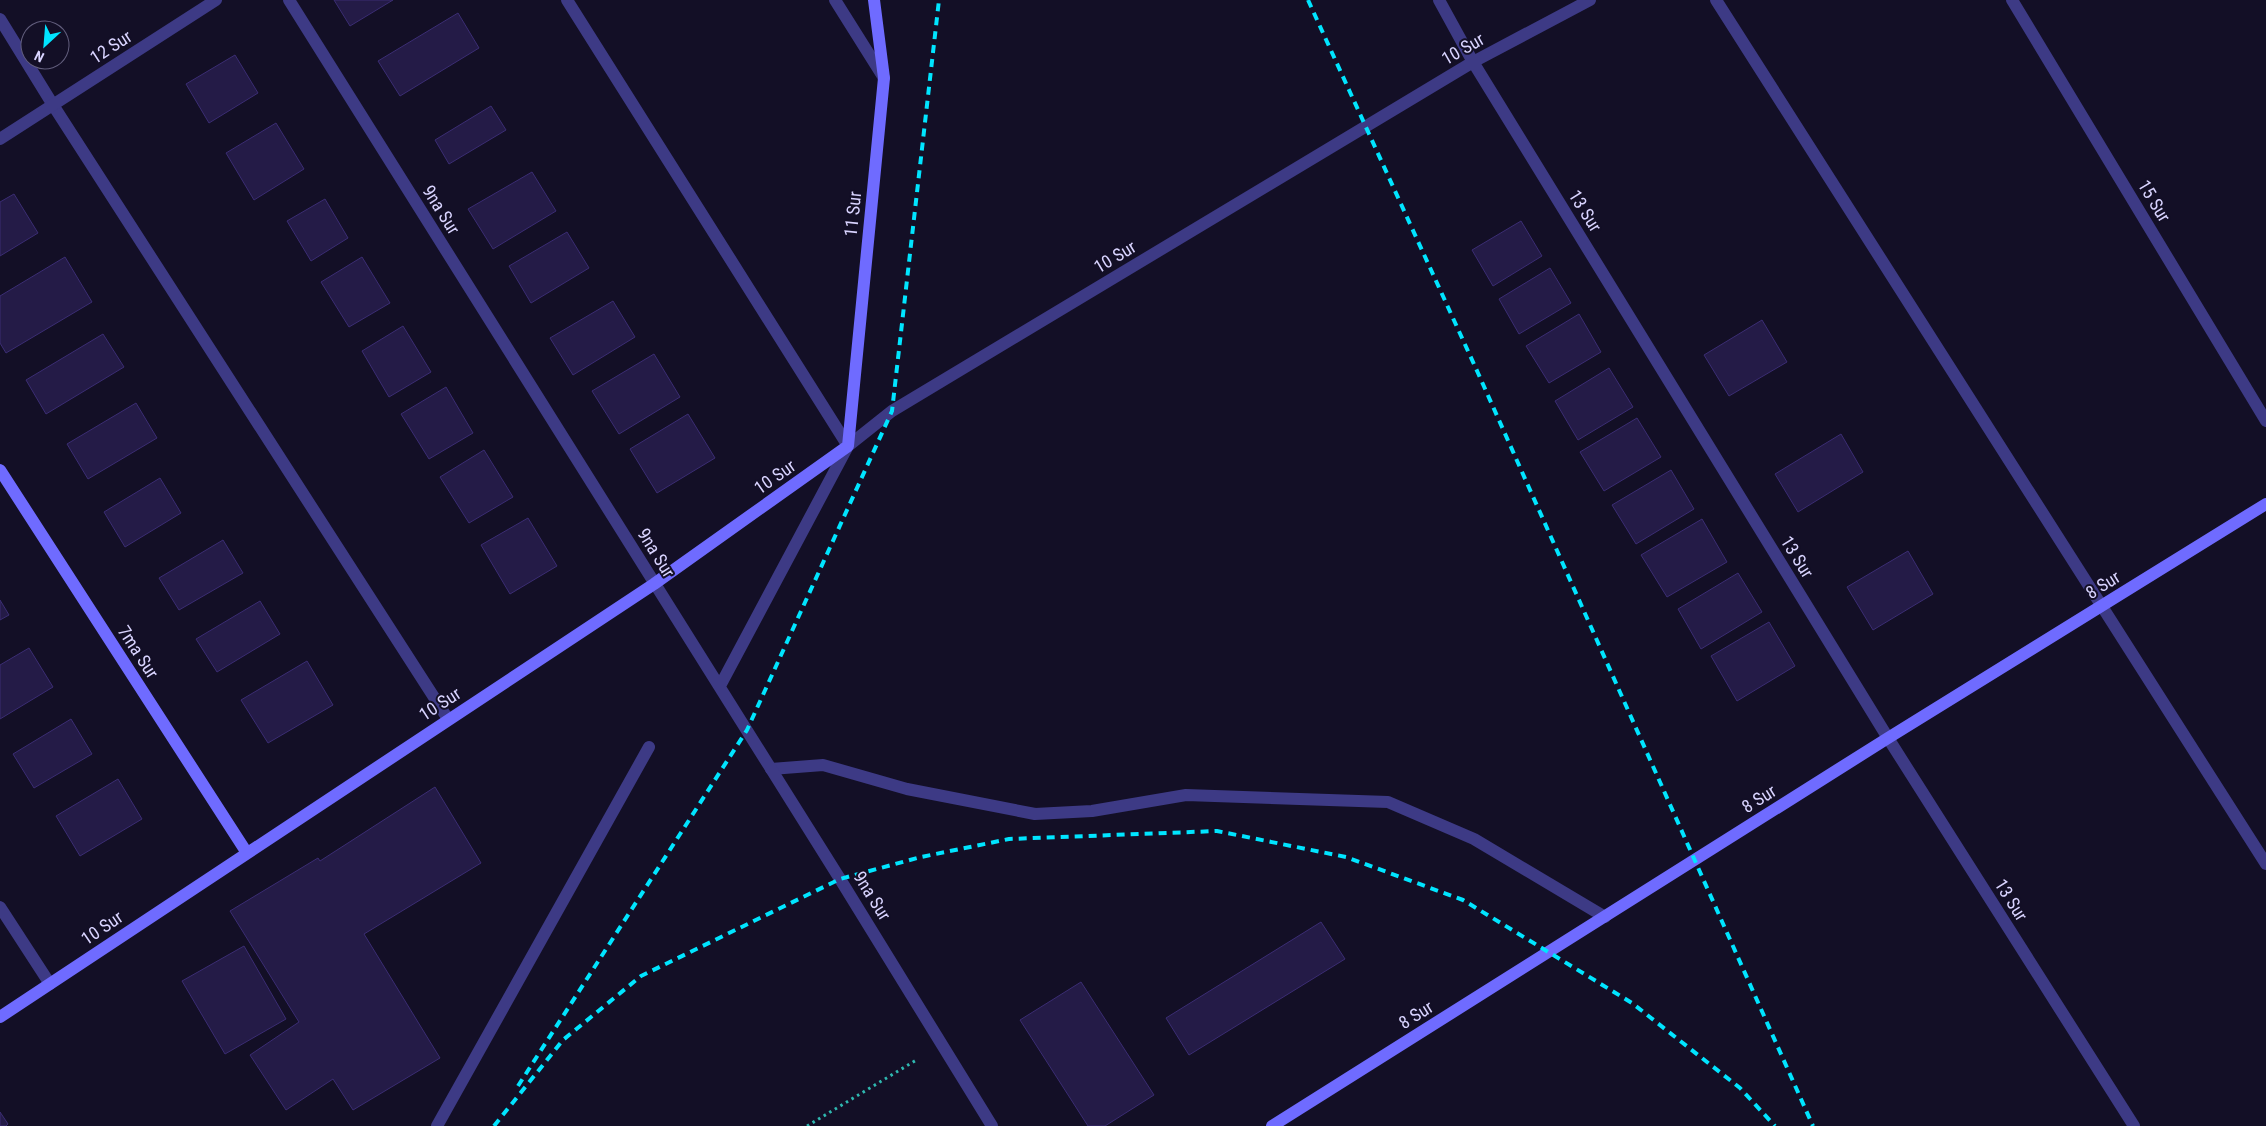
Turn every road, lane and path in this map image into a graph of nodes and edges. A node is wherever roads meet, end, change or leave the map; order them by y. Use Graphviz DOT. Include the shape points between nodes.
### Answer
graph roads {
  1 [pos="216,0"];
  2 [pos="289,0"];
  3 [pos="567,0"];
  4 [pos="835,0"];
  5 [pos="874,0"];
  6 [pos="1440,0"];
  7 [pos="1590,0"];
  8 [pos="1716,0"];
  9 [pos="2012,0"];
  10 [pos="0,19"];
  11 [pos="1473,62"];
  12 [pos="884,78"];
  13 [pos="53,106"];
  14 [pos="0,139"];
  15 [pos="2266,421"];
  16 [pos="848,446"];
  17 [pos="0,470"];
  18 [pos="2266,504"];
  19 [pos="654,584"];
  20 [pos="2101,606"];
  21 [pos="720,686"];
  22 [pos="448,719"];
  23 [pos="1888,738"];
  24 [pos="649,747"];
  25 [pos="771,769"];
  26 [pos="247,853"];
  27 [pos="2266,864"];
  28 [pos="0,907"];
  29 [pos="1604,917"];
  30 [pos="50,984"];
  31 [pos="0,1017"];
  32 [pos="942,1044"];
  33 [pos="437,1126"];
  34 [pos="807,1126"];
  35 [pos="992,1126"];
  36 [pos="1272,1126"];
  37 [pos="2134,1126"];
  1 -- 13 [label="street, 12 Sur"];
  2 -- 19 [label="street, 9na Sur"];
  3 -- 16 [label="street"];
  4 -- 12 [label="street"];
  5 -- 12 [label="street"];
  6 -- 11 [label="street, 13 Sur"];
  7 -- 11 [label="street, 10 Sur"];
  8 -- 20 [label="street"];
  9 -- 15 [label="street, 15 Sur"];
  10 -- 13 [label="street"];
  11 -- 16 [label="street, 10 Sur" via="892,411"];
  11 -- 23 [label="street, 13 Sur"];
  12 -- 16 [label="street, 11 Sur"];
  13 -- 14 [label="street, 12 Sur"];
  13 -- 22 [label="street"];
  16 -- 19 [label="street, 10 Sur"];
  16 -- 21 [label="street"];
  17 -- 26 [label="street, 7ma Sur"];
  18 -- 20 [label="street, 8 Sur"];
  19 -- 21 [label="street, 9na Sur"];
  19 -- 22 [label="street, 10 Sur"];
  20 -- 23 [label="street, 8 Sur"];
  20 -- 27 [label="street"];
  21 -- 25 [label="street, 9na Sur"];
  22 -- 26 [label="street, 10 Sur"];
  23 -- 29 [label="street, 8 Sur"];
  23 -- 37 [label="street, 13 Sur"];
  24 -- 33 [label="street"];
  25 -- 29 [label="street" via="823,765 907,789 1035,814 1092,811 1186,795 1388,802 1474,839"];
  25 -- 32 [label="street, 9na Sur"];
  26 -- 30 [label="street, 10 Sur"];
  28 -- 30 [label="street"];
  29 -- 36 [label="street, 8 Sur"];
  30 -- 31 [label="street, 10 Sur"];
  32 -- 34 [label="path"];
  32 -- 35 [label="street, 9na Sur"];
}
